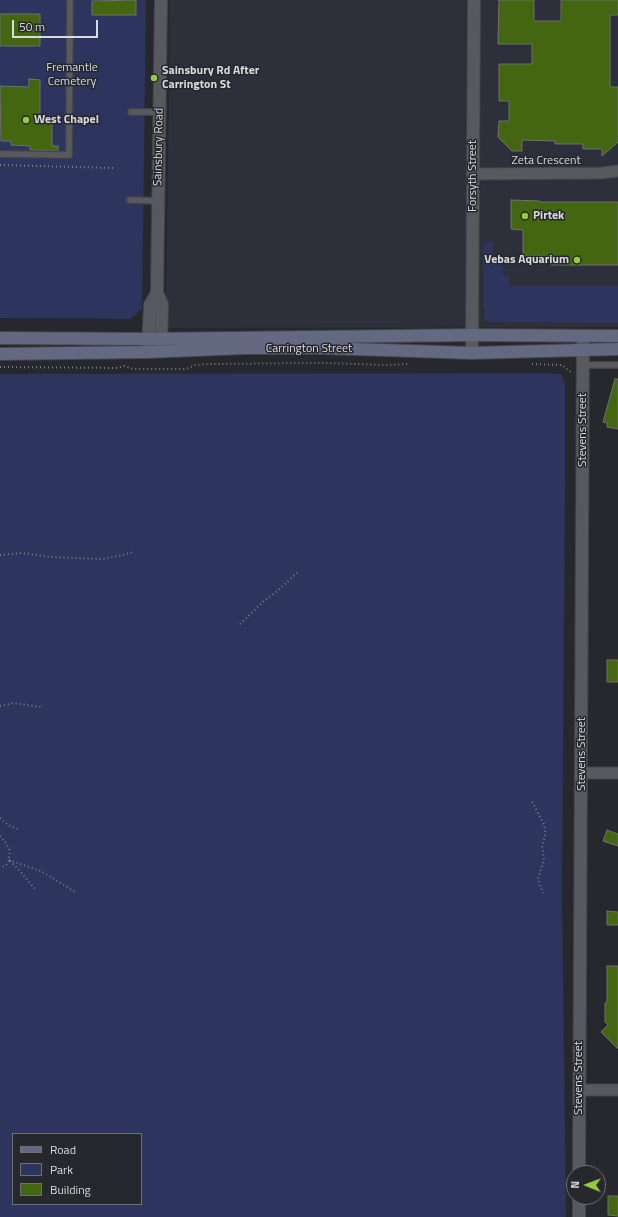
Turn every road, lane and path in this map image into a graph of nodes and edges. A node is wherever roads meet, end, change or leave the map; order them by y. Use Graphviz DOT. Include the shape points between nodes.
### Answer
graph roads {
  1 [pos="70,0"];
  2 [pos="161,0"];
  3 [pos="474,0"];
  4 [pos="131,112"];
  5 [pos="160,112"];
  6 [pos="0,154"];
  7 [pos="0,165"];
  8 [pos="113,168"];
  9 [pos="618,171"];
  10 [pos="473,174"];
  11 [pos="130,200"];
  12 [pos="158,202"];
  13 [pos="157,293"];
  14 [pos="472,335"];
  15 [pos="583,336"];
  16 [pos="618,336"];
  17 [pos="0,338"];
  18 [pos="161,338"];
  19 [pos="149,339"];
  20 [pos="583,349"];
  21 [pos="618,349"];
  22 [pos="161,351"];
  23 [pos="148,352"];
  24 [pos="472,353"];
  25 [pos="0,354"];
  26 [pos="409,364"];
  27 [pos="531,364"];
  28 [pos="618,365"];
  29 [pos="0,367"];
  30 [pos="583,369"];
  31 [pos="133,552"];
  32 [pos="0,555"];
  33 [pos="299,571"];
  34 [pos="240,624"];
  35 [pos="0,706"];
  36 [pos="41,707"];
  37 [pos="582,773"];
  38 [pos="618,773"];
  39 [pos="532,802"];
  40 [pos="0,818"];
  41 [pos="18,829"];
  42 [pos="0,836"];
  43 [pos="9,860"];
  44 [pos="0,867"];
  45 [pos="36,890"];
  46 [pos="75,892"];
  47 [pos="543,893"];
  48 [pos="579,1090"];
  49 [pos="618,1090"];
  50 [pos="579,1165"];
  51 [pos="579,1205"];
  52 [pos="579,1217"];
  1 -- 6 [label="lane" via="69,155"];
  2 -- 5 [label="street, Sainsbury Road"];
  3 -- 10 [label="street, Forsyth Street"];
  4 -- 5 [label="lane"];
  5 -- 12 [label="street, Sainsbury Road"];
  7 -- 8 [label="path"];
  9 -- 10 [label="street, Zeta Crescent"];
  10 -- 14 [label="street, Forsyth Street"];
  11 -- 12 [label="lane"];
  12 -- 13 [label="street, Sainsbury Road"];
  13 -- 18 [label="street, Sainsbury Road" via="162,304"];
  13 -- 19 [label="street, Sainsbury Road" via="150,305"];
  14 -- 15 [label="main road, Carrington Street"];
  14 -- 18 [label="main road, Carrington Street"];
  14 -- 24 [label="street, Forsyth Street"];
  15 -- 16 [label="main road, Carrington Street"];
  15 -- 20 [label="street, Stevens Street"];
  17 -- 19 [label="main road, Carrington Street"];
  18 -- 19 [label="main road, Carrington Street"];
  18 -- 22 [label="street, Sainsbury Road"];
  19 -- 23 [label="street, Sainsbury Road"];
  20 -- 21 [label="main road, Carrington Street"];
  20 -- 24 [label="main road, Carrington Street"];
  20 -- 30 [label="street, Stevens Street"];
  22 -- 23 [label="main road, Carrington Street"];
  22 -- 24 [label="main road, Carrington Street" via="323,348"];
  23 -- 25 [label="main road, Carrington Street"];
  26 -- 29 [label="path" via="210,364 195,365 186,369 124,366"];
  27 -- 30 [label="path" via="562,365 572,372"];
  28 -- 30 [label="lane"];
  30 -- 37 [label="street, Stevens Street"];
  31 -- 32 [label="path" via="102,559 22,553"];
  33 -- 34 [label="path"];
  35 -- 36 [label="path" via="12,703"];
  37 -- 38 [label="street"];
  37 -- 48 [label="street, Stevens Street"];
  39 -- 47 [label="path" via="545,830 542,846 544,860 538,879"];
  40 -- 41 [label="path"];
  42 -- 43 [label="path" via="10,851"];
  43 -- 44 [label="path"];
  43 -- 45 [label="path"];
  43 -- 46 [label="path" via="41,871"];
  48 -- 49 [label="street"];
  48 -- 50 [label="street, Stevens Street"];
  51 -- 52 [label="street"];
}
